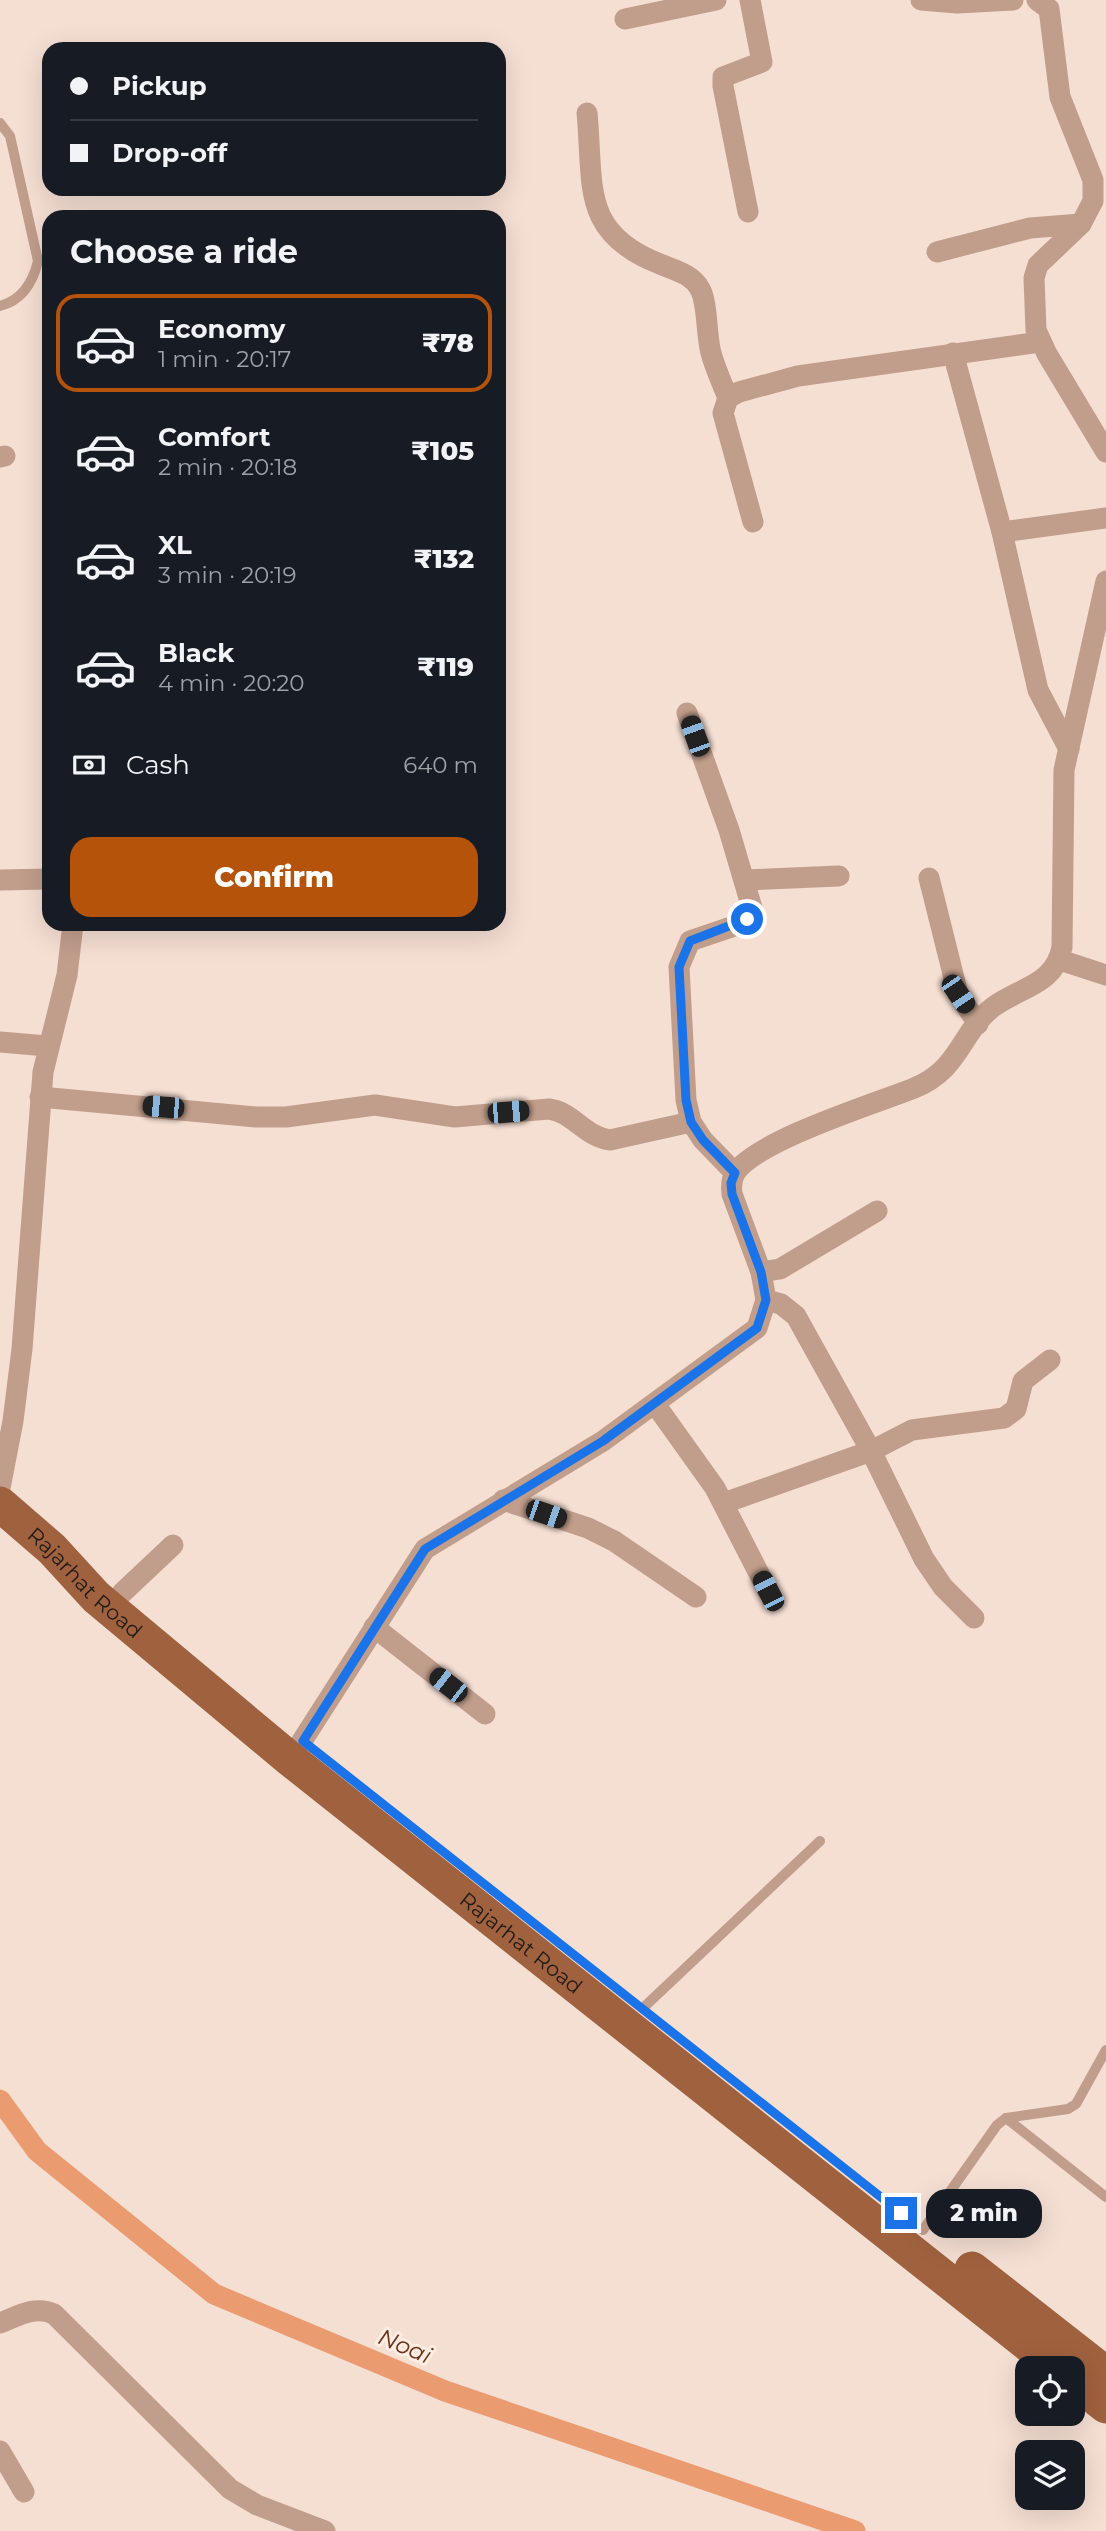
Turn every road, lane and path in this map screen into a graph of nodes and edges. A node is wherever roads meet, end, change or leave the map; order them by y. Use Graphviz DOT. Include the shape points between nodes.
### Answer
graph roads {
  1 [pos="716,0"];
  2 [pos="750,0"];
  3 [pos="921,0"];
  4 [pos="1013,0"];
  5 [pos="1042,1"];
  6 [pos="625,19"];
  7 [pos="587,113"];
  8 [pos="0,123"];
  9 [pos="748,212"];
  10 [pos="1081,223"];
  11 [pos="937,252"];
  12 [pos="0,306"];
  13 [pos="1040,342"];
  14 [pos="953,353"];
  15 [pos="728,398"];
  16 [pos="1106,452"];
  17 [pos="1106,519"];
  18 [pos="753,522"];
  19 [pos="1002,532"];
  20 [pos="1105,593"];
  21 [pos="687,713"];
  22 [pos="1069,749"];
  23 [pos="839,876"];
  24 [pos="929,878"];
  25 [pos="42,879"];
  26 [pos="0,880"];
  27 [pos="744,880"];
  28 [pos="72,931"];
  29 [pos="1060,960"];
  30 [pos="1106,975"];
  31 [pos="978,1024"];
  32 [pos="0,1042"];
  33 [pos="47,1046"];
  34 [pos="40,1097"];
  35 [pos="691,1122"];
  36 [pos="735,1173"];
  37 [pos="877,1211"];
  38 [pos="761,1272"];
  39 [pos="766,1300"];
  40 [pos="1050,1360"];
  41 [pos="655,1404"];
  42 [pos="871,1451"];
  43 [pos="0,1488"];
  44 [pos="503,1500"];
  45 [pos="724,1503"];
  46 [pos="0,1504"];
  47 [pos="173,1545"];
  48 [pos="52,1549"];
  49 [pos="768,1591"];
  50 [pos="122,1592"];
  51 [pos="696,1597"];
  52 [pos="974,1618"];
  53 [pos="374,1627"];
  54 [pos="485,1714"];
  55 [pos="303,1741"];
  56 [pos="820,1841"];
  57 [pos="643,2008"];
  58 [pos="1106,2050"];
  59 [pos="1006,2118"];
  60 [pos="1106,2197"];
  61 [pos="923,2230"];
  62 [pos="0,2323"];
  63 [pos="1043,2356"];
  64 [pos="1106,2374"];
  65 [pos="1085,2389"];
  66 [pos="1106,2406"];
  67 [pos="0,2451"];
  68 [pos="24,2492"];
  69 [pos="325,2531"];
  1 -- 6 [label="street"];
  2 -- 9 [label="street" via="762,62 723,77"];
  3 -- 4 [label="street"];
  5 -- 10 [label="street" via="1051,16 1060,97 1093,180 1093,201"];
  7 -- 15 [label="street" via="598,214 607,231 639,256 687,275 701,291 711,353"];
  8 -- 12 [label="lane" via="10,136 38,261 25,292"];
  10 -- 11 [label="street" via="1030,228"];
  10 -- 13 [label="street" via="1038,265 1034,278"];
  13 -- 14 [label="street"];
  13 -- 16 [label="street"];
  14 -- 15 [label="street" via="797,376"];
  14 -- 19 [label="street"];
  15 -- 18 [label="street" via="723,413"];
  17 -- 19 [label="street"];
  19 -- 22 [label="street" via="1038,690"];
  20 -- 22 [label="street"];
  21 -- 27 [label="street"];
  22 -- 29 [label="street" via="1062,790"];
  23 -- 27 [label="street"];
  24 -- 31 [label="street" via="958,994"];
  25 -- 26 [label="street"];
  27 -- 35 [label="street" via="752,908 747,919 690,941 679,967"];
  28 -- 33 [label="street" via="67,975"];
  29 -- 30 [label="street"];
  29 -- 31 [label="street" via="1038,984 998,1004"];
  31 -- 36 [label="street" via="957,1057 926,1082 786,1138"];
  32 -- 33 [label="street"];
  33 -- 34 [label="street"];
  34 -- 35 [label="street" via="256,1117 374,1105 455,1117 549,1109 561,1110 598,1139 610,1140"];
  34 -- 43 [label="street" via="22,1349"];
  35 -- 36 [label="street"];
  36 -- 38 [label="street" via="732,1194"];
  37 -- 38 [label="street" via="780,1269"];
  38 -- 39 [label="street"];
  39 -- 41 [label="street" via="757,1328 749,1337"];
  39 -- 42 [label="street" via="781,1304 796,1316"];
  40 -- 42 [label="street" via="1023,1381 1012,1414 912,1430"];
  41 -- 44 [label="street" via="603,1441"];
  41 -- 45 [label="street"];
  42 -- 45 [label="street"];
  42 -- 52 [label="street" via="934,1575"];
  44 -- 51 [label="street" via="614,1541"];
  44 -- 53 [label="street" via="425,1549"];
  45 -- 49 [label="street"];
  46 -- 48 [label="main road, Rajarhat Road"];
  47 -- 50 [label="street"];
  48 -- 50 [label="main road" via="98,1573"];
  48 -- 63 [label="main road, Rajarhat Road" via="96,1597 290,1759"];
  50 -- 55 [label="main road"];
  53 -- 54 [label="street"];
  53 -- 55 [label="street"];
  55 -- 57 [label="main road"];
  56 -- 57 [label="lane"];
  57 -- 61 [label="main road"];
  58 -- 59 [label="lane" via="1076,2104"];
  59 -- 60 [label="lane"];
  59 -- 61 [label="lane" via="990,2132"];
  61 -- 64 [label="main road"];
  62 -- 69 [label="street" via="34,2310 54,2314 230,2489 257,2505"];
  65 -- 66 [label="main road"];
  67 -- 68 [label="street"];
}
